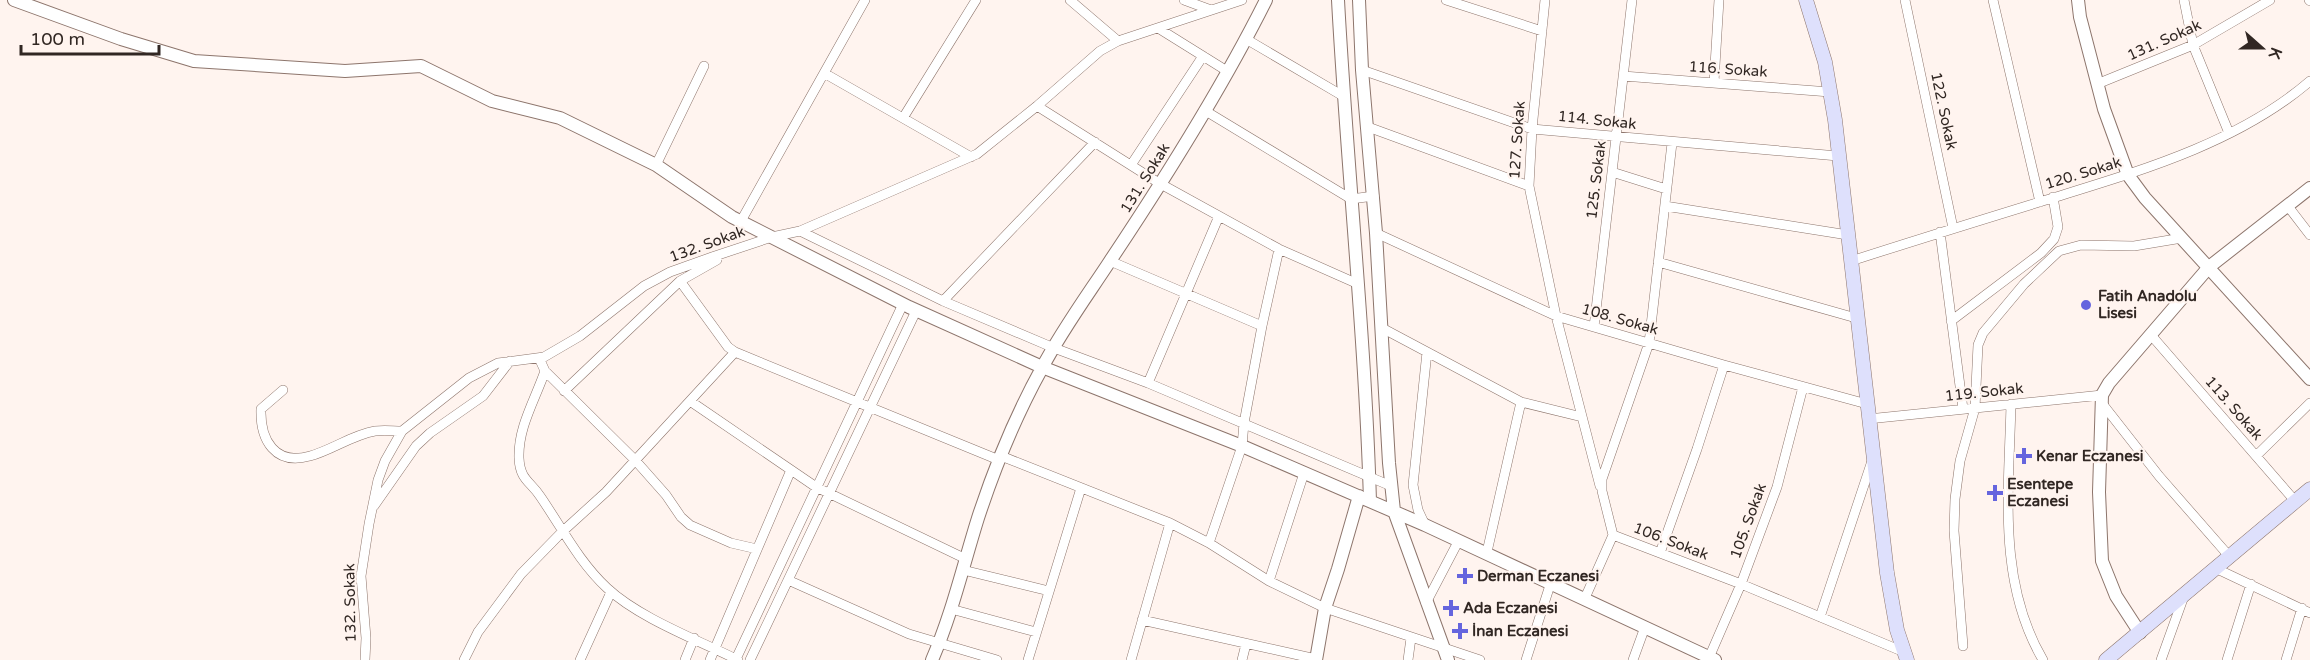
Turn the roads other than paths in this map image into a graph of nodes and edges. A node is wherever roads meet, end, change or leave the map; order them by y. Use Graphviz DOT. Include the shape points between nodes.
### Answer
graph roads {
  1 [pos="14,0"];
  2 [pos="864,0"];
  3 [pos="976,0"];
  4 [pos="1184,0"];
  5 [pos="1242,0"];
  6 [pos="1266,0"];
  7 [pos="1338,0"];
  8 [pos="1359,0"];
  9 [pos="1446,0"];
  10 [pos="1545,0"];
  11 [pos="1632,0"];
  12 [pos="1719,0"];
  13 [pos="1806,0"];
  14 [pos="1905,0"];
  15 [pos="1993,0"];
  16 [pos="2078,0"];
  17 [pos="2184,0"];
  18 [pos="2270,0"];
  19 [pos="1076,2"];
  20 [pos="1199,8"];
  21 [pos="1158,28"];
  22 [pos="1542,31"];
  23 [pos="1246,39"];
  24 [pos="1118,41"];
  25 [pos="2193,45"];
  26 [pos="1203,56"];
  27 [pos="704,66"];
  28 [pos="1362,70"];
  29 [pos="1227,71"];
  30 [pos="824,73"];
  31 [pos="1623,76"];
  32 [pos="2310,81"];
  33 [pos="1714,82"];
  34 [pos="2097,84"];
  35 [pos="1830,92"];
  36 [pos="1343,96"];
  37 [pos="1037,106"];
  38 [pos="1204,110"];
  39 [pos="903,118"];
  40 [pos="1368,127"];
  41 [pos="1532,129"];
  42 [pos="2229,133"];
  43 [pos="1616,137"];
  44 [pos="1095,142"];
  45 [pos="1672,143"];
  46 [pos="1838,156"];
  47 [pos="971,157"];
  48 [pos="656,165"];
  49 [pos="1131,165"];
  50 [pos="1612,172"];
  51 [pos="2128,175"];
  52 [pos="1160,183"];
  53 [pos="1529,186"];
  54 [pos="2310,188"];
  55 [pos="1666,189"];
  56 [pos="1374,196"];
  57 [pos="2054,198"];
  58 [pos="1351,199"];
  59 [pos="2040,202"];
  60 [pos="1665,206"];
  61 [pos="2287,206"];
  62 [pos="1219,216"];
  63 [pos="741,221"];
  64 [pos="1953,228"];
  65 [pos="800,231"];
  66 [pos="1940,232"];
  67 [pos="1376,233"];
  68 [pos="1848,235"];
  69 [pos="2310,235"];
  70 [pos="772,237"];
  71 [pos="2182,238"];
  72 [pos="748,245"];
  73 [pos="1279,249"];
  74 [pos="1110,261"];
  75 [pos="1851,261"];
  76 [pos="1658,262"];
  77 [pos="2209,267"];
  78 [pos="680,281"];
  79 [pos="1358,284"];
  80 [pos="1186,295"];
  81 [pos="943,301"];
  82 [pos="903,304"];
  83 [pos="916,311"];
  84 [pos="1556,316"];
  85 [pos="1856,318"];
  86 [pos="1952,321"];
  87 [pos="1262,326"];
  88 [pos="1594,327"];
  89 [pos="1382,328"];
  90 [pos="2151,335"];
  91 [pos="1649,343"];
  92 [pos="1054,348"];
  93 [pos="735,352"];
  94 [pos="1427,352"];
  95 [pos="539,358"];
  96 [pos="510,361"];
  97 [pos="1724,365"];
  98 [pos="1042,367"];
  99 [pos="545,371"];
  100 [pos="2310,379"];
  101 [pos="1148,383"];
  102 [pos="1803,387"];
  103 [pos="283,390"];
  104 [pos="564,391"];
  105 [pos="2101,398"];
  106 [pos="857,400"];
  107 [pos="690,401"];
  108 [pos="1521,402"];
  109 [pos="2310,403"];
  110 [pos="1867,404"];
  111 [pos="2011,404"];
  112 [pos="871,406"];
  113 [pos="1975,408"];
  114 [pos="1963,409"];
  115 [pos="1582,417"];
  116 [pos="1868,419"];
  117 [pos="1244,423"];
  118 [pos="402,431"];
  119 [pos="1242,446"];
  120 [pos="2256,456"];
  121 [pos="1000,458"];
  122 [pos="1873,458"];
  123 [pos="635,460"];
  124 [pos="791,470"];
  125 [pos="1304,473"];
  126 [pos="1369,477"];
  127 [pos="1391,486"];
  128 [pos="816,487"];
  129 [pos="1081,488"];
  130 [pos="2310,489"];
  131 [pos="1602,491"];
  132 [pos="829,494"];
  133 [pos="1364,498"];
  134 [pos="2295,501"];
  135 [pos="1394,511"];
  136 [pos="371,512"];
  137 [pos="1170,523"];
  138 [pos="1425,525"];
  139 [pos="562,532"];
  140 [pos="1613,535"];
  141 [pos="1459,540"];
  142 [pos="1209,543"];
  143 [pos="757,549"];
  144 [pos="1487,552"];
  145 [pos="1660,553"];
  146 [pos="2229,556"];
  147 [pos="965,564"];
  148 [pos="2215,568"];
  149 [pos="788,580"];
  150 [pos="1269,581"];
  151 [pos="1551,582"];
  152 [pos="1741,584"];
  153 [pos="2251,584"];
  154 [pos="1049,591"];
  155 [pos="611,592"];
  156 [pos="2185,593"];
  157 [pos="1585,598"];
  158 [pos="1426,603"];
  159 [pos="1325,608"];
  160 [pos="951,609"];
  161 [pos="2306,611"];
  162 [pos="1820,617"];
  163 [pos="1142,620"];
  164 [pos="1645,627"];
  165 [pos="1036,632"];
  166 [pos="2140,633"];
  167 [pos="694,638"];
  168 [pos="1412,638"];
  169 [pos="939,643"];
  170 [pos="1246,645"];
  171 [pos="1963,646"];
  172 [pos="1442,647"];
  173 [pos="714,648"];
  174 [pos="1905,657"];
  175 [pos="737,659"];
  176 [pos="1710,659"];
  177 [pos="365,660"];
  178 [pos="464,660"];
  179 [pos="580,660"];
  180 [pos="685,660"];
  181 [pos="710,660"];
  182 [pos="750,660"];
  183 [pos="932,660"];
  184 [pos="997,660"];
  185 [pos="1028,660"];
  186 [pos="1131,660"];
  187 [pos="1242,660"];
  188 [pos="1316,660"];
  189 [pos="1408,660"];
  190 [pos="1448,660"];
  191 [pos="1480,660"];
  192 [pos="1526,660"];
  193 [pos="1633,660"];
  194 [pos="2043,660"];
  195 [pos="2106,660"];
  196 [pos="2161,660"];
  197 [pos="2227,660"];
  198 [pos="2286,660"];
  1 -- 48 [label="street" via="174,57 209,64 345,71 421,66 492,100 560,118"];
  2 -- 30 [label="street"];
  3 -- 39 [label="street"];
  4 -- 20 [label="street"];
  5 -- 20 [label="street" via="1211,10"];
  6 -- 23 [label="street, 131. Sokak"];
  7 -- 36 [label="street"];
  8 -- 28 [label="street"];
  9 -- 22 [label="street"];
  10 -- 22 [label="street, 127. Sokak"];
  11 -- 31 [label="street, 125. Sokak"];
  12 -- 33 [label="street"];
  13 -- 35 [label="main road"];
  14 -- 64 [label="street, 122. Sokak"];
  15 -- 59 [label="street"];
  16 -- 34 [label="street"];
  17 -- 25 [label="street"];
  18 -- 25 [label="street, 131. Sokak"];
  19 -- 24 [label="street"];
  20 -- 21 [label="street, 132. Sokak"];
  21 -- 24 [label="street, 132. Sokak"];
  21 -- 26 [label="street"];
  22 -- 41 [label="street, 127. Sokak"];
  23 -- 29 [label="street, 131. Sokak"];
  23 -- 36 [label="street"];
  24 -- 37 [label="street, 132. Sokak" via="1100,51"];
  25 -- 34 [label="street, 131. Sokak"];
  25 -- 42 [label="street"];
  26 -- 29 [label="street"];
  26 -- 49 [label="street"];
  27 -- 48 [label="street"];
  28 -- 40 [label="street"];
  28 -- 41 [label="street, 114. Sokak"];
  29 -- 38 [label="street, 131. Sokak"];
  30 -- 39 [label="street"];
  30 -- 63 [label="street"];
  31 -- 33 [label="street, 116. Sokak"];
  31 -- 43 [label="street, 125. Sokak"];
  32 -- 42 [label="street, 120. Sokak"];
  33 -- 35 [label="street, 116. Sokak"];
  34 -- 51 [label="street"];
  35 -- 46 [label="main road"];
  36 -- 58 [label="street"];
  37 -- 44 [label="street"];
  37 -- 47 [label="street, 132. Sokak"];
  38 -- 52 [label="street, 131. Sokak"];
  38 -- 58 [label="street"];
  39 -- 47 [label="street"];
  40 -- 53 [label="street"];
  40 -- 56 [label="street"];
  41 -- 43 [label="street, 114. Sokak"];
  41 -- 53 [label="street, 127. Sokak"];
  42 -- 51 [label="street, 120. Sokak" via="2189,153"];
  43 -- 45 [label="street, 114. Sokak"];
  43 -- 50 [label="street, 125. Sokak"];
  44 -- 49 [label="street"];
  44 -- 81 [label="street"];
  45 -- 46 [label="street, 114. Sokak"];
  45 -- 55 [label="street, 106. Sokak"];
  46 -- 68 [label="main road"];
  47 -- 65 [label="street, 132. Sokak"];
  48 -- 63 [label="street"];
  49 -- 52 [label="street"];
  50 -- 55 [label="street"];
  50 -- 88 [label="street, 125. Sokak"];
  51 -- 57 [label="street, 120. Sokak"];
  51 -- 71 [label="street"];
  52 -- 62 [label="street"];
  52 -- 74 [label="street, 131. Sokak"];
  53 -- 84 [label="street, 127. Sokak"];
  54 -- 61 [label="street"];
  55 -- 60 [label="street, 106. Sokak"];
  56 -- 58 [label="street"];
  56 -- 67 [label="street"];
  57 -- 59 [label="street, 120. Sokak"];
  57 -- 86 [label="street" via="2058,227 2054,238 2041,253"];
  58 -- 79 [label="street"];
  59 -- 64 [label="street, 120. Sokak"];
  60 -- 68 [label="street"];
  60 -- 76 [label="street, 106. Sokak"];
  61 -- 69 [label="street"];
  61 -- 77 [label="street"];
  62 -- 73 [label="street"];
  62 -- 80 [label="street"];
  63 -- 70 [label="street"];
  64 -- 66 [label="street, 120. Sokak"];
  65 -- 70 [label="street, 132. Sokak"];
  65 -- 81 [label="street"];
  66 -- 75 [label="street, 120. Sokak"];
  66 -- 86 [label="street"];
  67 -- 84 [label="street, 108. Sokak"];
  67 -- 89 [label="street"];
  68 -- 75 [label="main road"];
  70 -- 72 [label="street, 132. Sokak"];
  70 -- 82 [label="street"];
  71 -- 77 [label="street"];
  71 -- 113 [label="street" via="2134,246 2081,245 2059,251 2048,259 1983,333 1978,345"];
  72 -- 78 [label="street"];
  72 -- 95 [label="street, 132. Sokak" via="670,272 644,286 580,336"];
  73 -- 79 [label="street"];
  73 -- 87 [label="street"];
  74 -- 80 [label="street"];
  74 -- 92 [label="street, 131. Sokak"];
  75 -- 85 [label="main road"];
  76 -- 85 [label="street"];
  76 -- 91 [label="street, 106. Sokak"];
  77 -- 90 [label="street"];
  77 -- 100 [label="street"];
  78 -- 93 [label="street"];
  78 -- 104 [label="street"];
  79 -- 126 [label="street"];
  80 -- 87 [label="street"];
  80 -- 101 [label="street"];
  81 -- 92 [label="street"];
  82 -- 83 [label="street"];
  82 -- 106 [label="street"];
  83 -- 98 [label="street"];
  83 -- 112 [label="street"];
  84 -- 88 [label="street, 108. Sokak"];
  84 -- 115 [label="street, 127. Sokak"];
  85 -- 110 [label="main road"];
  86 -- 114 [label="street"];
  87 -- 117 [label="street"];
  88 -- 91 [label="street, 108. Sokak"];
  89 -- 94 [label="street"];
  89 -- 127 [label="street"];
  90 -- 105 [label="street" via="2109,383"];
  90 -- 120 [label="street, 113. Sokak"];
  91 -- 97 [label="street, 108. Sokak"];
  91 -- 131 [label="street, 106. Sokak" via="1602,479"];
  92 -- 98 [label="street, 131. Sokak"];
  92 -- 101 [label="street"];
  93 -- 106 [label="street"];
  93 -- 107 [label="street"];
  94 -- 108 [label="street"];
  94 -- 138 [label="street" via="1413,485"];
  95 -- 96 [label="street, 132. Sokak"];
  95 -- 99 [label="street"];
  96 -- 118 [label="street, 132. Sokak" via="469,378"];
  96 -- 136 [label="street" via="483,396 416,446"];
  97 -- 102 [label="street, 108. Sokak"];
  97 -- 145 [label="street"];
  98 -- 119 [label="street"];
  98 -- 121 [label="street, 131. Sokak"];
  99 -- 104 [label="street"];
  99 -- 139 [label="street" via="525,419 519,459 526,483 540,495"];
  101 -- 117 [label="street"];
  102 -- 110 [label="street, 108. Sokak"];
  102 -- 152 [label="street, 105. Sokak" via="1777,487"];
  103 -- 118 [label="street" via="261,409 260,426 275,453 291,458 309,457 374,431"];
  104 -- 123 [label="street"];
  105 -- 111 [label="street, 119. Sokak"];
  105 -- 146 [label="street" via="2159,476"];
  105 -- 166 [label="street" via="2102,561 2116,596"];
  106 -- 112 [label="street"];
  106 -- 128 [label="street"];
  107 -- 123 [label="street"];
  107 -- 124 [label="street"];
  108 -- 115 [label="street"];
  108 -- 144 [label="street"];
  109 -- 120 [label="street"];
  110 -- 116 [label="main road"];
  111 -- 113 [label="street, 119. Sokak"];
  111 -- 194 [label="street" via="2008,497 2012,575 2027,628"];
  112 -- 121 [label="street"];
  112 -- 132 [label="street"];
  113 -- 114 [label="street, 119. Sokak"];
  113 -- 171 [label="street" via="1960,461 1955,499"];
  114 -- 116 [label="street, 119. Sokak"];
  115 -- 131 [label="street, 127. Sokak"];
  116 -- 122 [label="main road"];
  117 -- 119 [label="street"];
  117 -- 126 [label="street"];
  118 -- 136 [label="street, 132. Sokak" via="378,480"];
  119 -- 125 [label="street"];
  119 -- 142 [label="street"];
  120 -- 134 [label="street, 113. Sokak"];
  121 -- 129 [label="street"];
  121 -- 147 [label="street, 131. Sokak"];
  122 -- 162 [label="street"];
  122 -- 174 [label="main road" via="1887,573"];
  123 -- 139 [label="street"];
  123 -- 143 [label="street" via="690,525 731,543"];
  124 -- 128 [label="street"];
  124 -- 143 [label="street"];
  125 -- 133 [label="street"];
  125 -- 150 [label="street"];
  126 -- 127 [label="street"];
  126 -- 133 [label="street"];
  127 -- 135 [label="street"];
  128 -- 132 [label="street"];
  128 -- 175 [label="street"];
  129 -- 137 [label="street"];
  129 -- 154 [label="street"];
  130 -- 134 [label="main road"];
  131 -- 140 [label="street, 106. Sokak"];
  132 -- 147 [label="street"];
  132 -- 149 [label="street"];
  133 -- 135 [label="street"];
  133 -- 159 [label="street"];
  134 -- 146 [label="main road"];
  135 -- 138 [label="street"];
  135 -- 158 [label="street"];
  136 -- 177 [label="street, 132. Sokak" via="361,576"];
  137 -- 142 [label="street"];
  137 -- 163 [label="street"];
  138 -- 141 [label="street"];
  139 -- 155 [label="street"];
  139 -- 178 [label="street" via="520,574 478,632"];
  140 -- 145 [label="street, 106. Sokak"];
  140 -- 157 [label="street"];
  141 -- 144 [label="street"];
  141 -- 158 [label="street"];
  142 -- 150 [label="street"];
  143 -- 173 [label="street"];
  144 -- 151 [label="street"];
  145 -- 152 [label="street, 106. Sokak"];
  146 -- 148 [label="main road"];
  147 -- 154 [label="street"];
  147 -- 160 [label="street, 131. Sokak"];
  148 -- 153 [label="street"];
  148 -- 156 [label="main road"];
  149 -- 169 [label="street" via="909,634"];
  149 -- 182 [label="street"];
  150 -- 159 [label="street"];
  151 -- 157 [label="street"];
  151 -- 192 [label="street"];
  152 -- 162 [label="street, 106. Sokak"];
  152 -- 176 [label="street, 105. Sokak"];
  153 -- 161 [label="street"];
  153 -- 197 [label="street"];
  154 -- 165 [label="street"];
  155 -- 167 [label="street"];
  155 -- 179 [label="street"];
  156 -- 166 [label="main road"];
  156 -- 196 [label="street"];
  157 -- 164 [label="street"];
  158 -- 172 [label="street"];
  159 -- 168 [label="street"];
  159 -- 188 [label="street"];
  160 -- 165 [label="street"];
  160 -- 169 [label="street, 131. Sokak"];
  161 -- 198 [label="street"];
  162 -- 174 [label="street, 106. Sokak"];
  163 -- 170 [label="street"];
  163 -- 186 [label="street"];
  164 -- 176 [label="street"];
  164 -- 193 [label="street"];
  165 -- 185 [label="street"];
  166 -- 195 [label="main road"];
  167 -- 173 [label="street"];
  167 -- 180 [label="street"];
  168 -- 172 [label="street"];
  168 -- 189 [label="street"];
  169 -- 183 [label="street, 131. Sokak"];
  169 -- 184 [label="street"];
  170 -- 187 [label="street"];
  170 -- 188 [label="street"];
  172 -- 190 [label="street"];
  172 -- 191 [label="street"];
  173 -- 175 [label="street"];
  173 -- 181 [label="street"];
}
